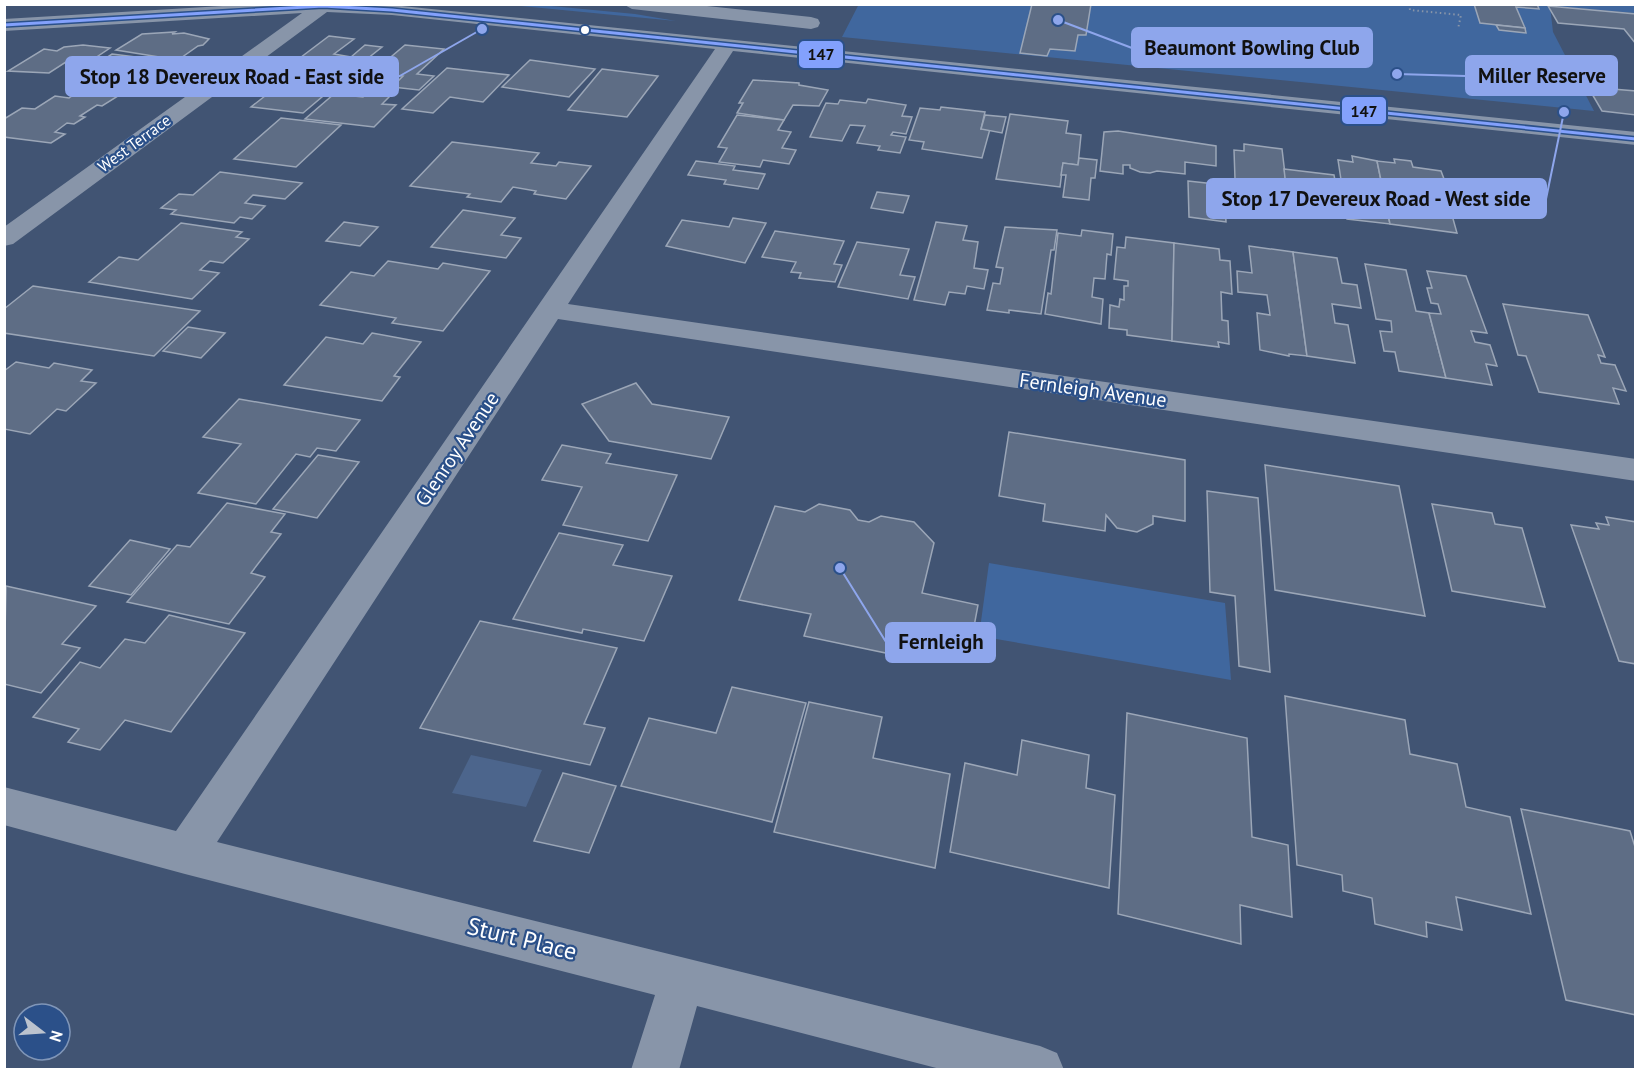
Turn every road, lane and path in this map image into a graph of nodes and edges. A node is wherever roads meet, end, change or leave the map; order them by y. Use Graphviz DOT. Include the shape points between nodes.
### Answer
graph roads {
  1 [pos="491,4"];
  2 [pos="632,4"];
  3 [pos="822,4"];
  4 [pos="1408,4"];
  5 [pos="324,5"];
  6 [pos="477,18"];
  7 [pos="811,23"];
  8 [pos="4,25"];
  9 [pos="1458,29"];
  10 [pos="728,44"];
  11 [pos="796,50"];
  12 [pos="1635,139"];
  13 [pos="4,239"];
  14 [pos="551,310"];
  15 [pos="1635,470"];
  16 [pos="4,806"];
  17 [pos="185,854"];
  18 [pos="682,980"];
  19 [pos="655,1070"];
  20 [pos="1040,1070"];
  1 -- 6 [label="street"];
  2 -- 7 [label="street"];
  3 -- 7 [label="street"];
  4 -- 9 [label="path" via="1410,10 1461,15"];
  5 -- 6 [label="street"];
  5 -- 8 [label="street"];
  5 -- 13 [label="street, West Terrace"];
  6 -- 10 [label="street"];
  7 -- 11 [label="street"];
  10 -- 11 [label="street"];
  10 -- 14 [label="street, Glenroy Avenue"];
  11 -- 12 [label="street"];
  14 -- 15 [label="street, Fernleigh Avenue"];
  14 -- 17 [label="street, Glenroy Avenue"];
  16 -- 17 [label="street, Sturt Place"];
  17 -- 18 [label="street, Sturt Place"];
  18 -- 19 [label="street"];
  18 -- 20 [label="street, Sturt Place"];
}
